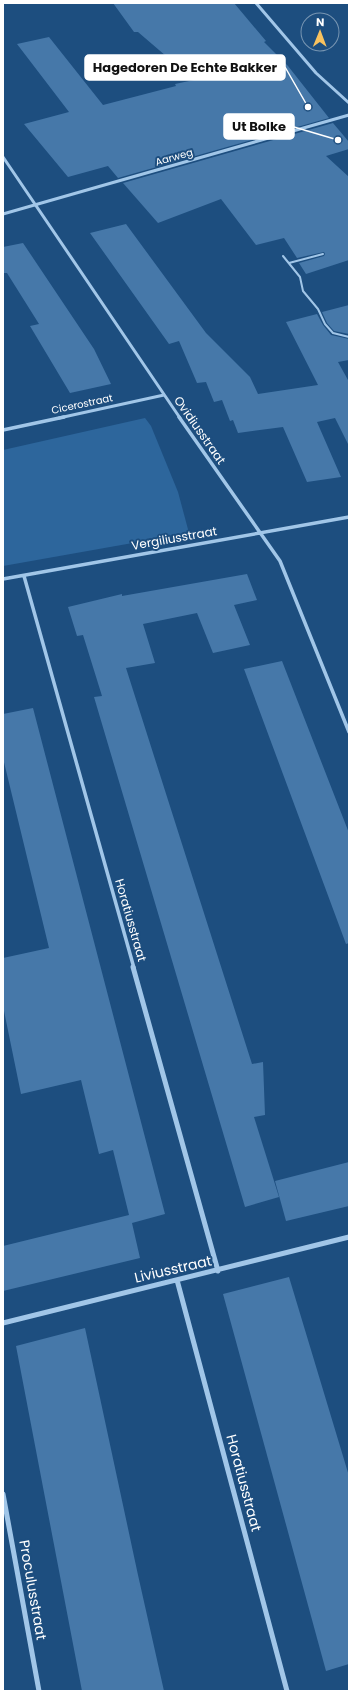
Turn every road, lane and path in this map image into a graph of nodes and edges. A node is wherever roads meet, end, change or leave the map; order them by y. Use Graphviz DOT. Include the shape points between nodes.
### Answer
graph roads {
  1 [pos="256,3"];
  2 [pos="349,103"];
  3 [pos="349,115"];
  4 [pos="3,157"];
  5 [pos="36,205"];
  6 [pos="3,214"];
  7 [pos="323,254"];
  8 [pos="283,256"];
  9 [pos="289,263"];
  10 [pos="349,337"];
  11 [pos="164,395"];
  12 [pos="3,430"];
  13 [pos="349,517"];
  14 [pos="261,533"];
  15 [pos="24,576"];
  16 [pos="3,579"];
  17 [pos="349,732"];
  18 [pos="349,1238"];
  19 [pos="218,1271"];
  20 [pos="177,1280"];
  21 [pos="3,1323"];
  22 [pos="3,1494"];
  23 [pos="39,1691"];
  24 [pos="288,1691"];
  1 -- 2 [label="street" via="316,72"];
  3 -- 5 [label="street, Aarweg"];
  4 -- 5 [label="street, Ovidiusstraat"];
  5 -- 6 [label="street, Aarweg"];
  5 -- 11 [label="street, Ovidiusstraat"];
  7 -- 9 [label="lane"];
  8 -- 9 [label="lane"];
  9 -- 10 [label="lane" via="300,277 303,291 318,309 325,324 333,333"];
  11 -- 12 [label="street, Cicerostraat"];
  11 -- 14 [label="street, Ovidiusstraat"];
  13 -- 14 [label="street, Vergiliusstraat"];
  14 -- 15 [label="street, Vergiliusstraat"];
  14 -- 17 [label="street, Ovidiusstraat" via="280,561"];
  15 -- 16 [label="street, Vergiliusstraat"];
  15 -- 19 [label="street, Horatiusstraat"];
  18 -- 19 [label="street, Liviusstraat"];
  19 -- 20 [label="street, Liviusstraat"];
  20 -- 21 [label="street, Liviusstraat"];
  20 -- 24 [label="street, Horatiusstraat"];
  22 -- 23 [label="street, Proculusstraat"];
}
